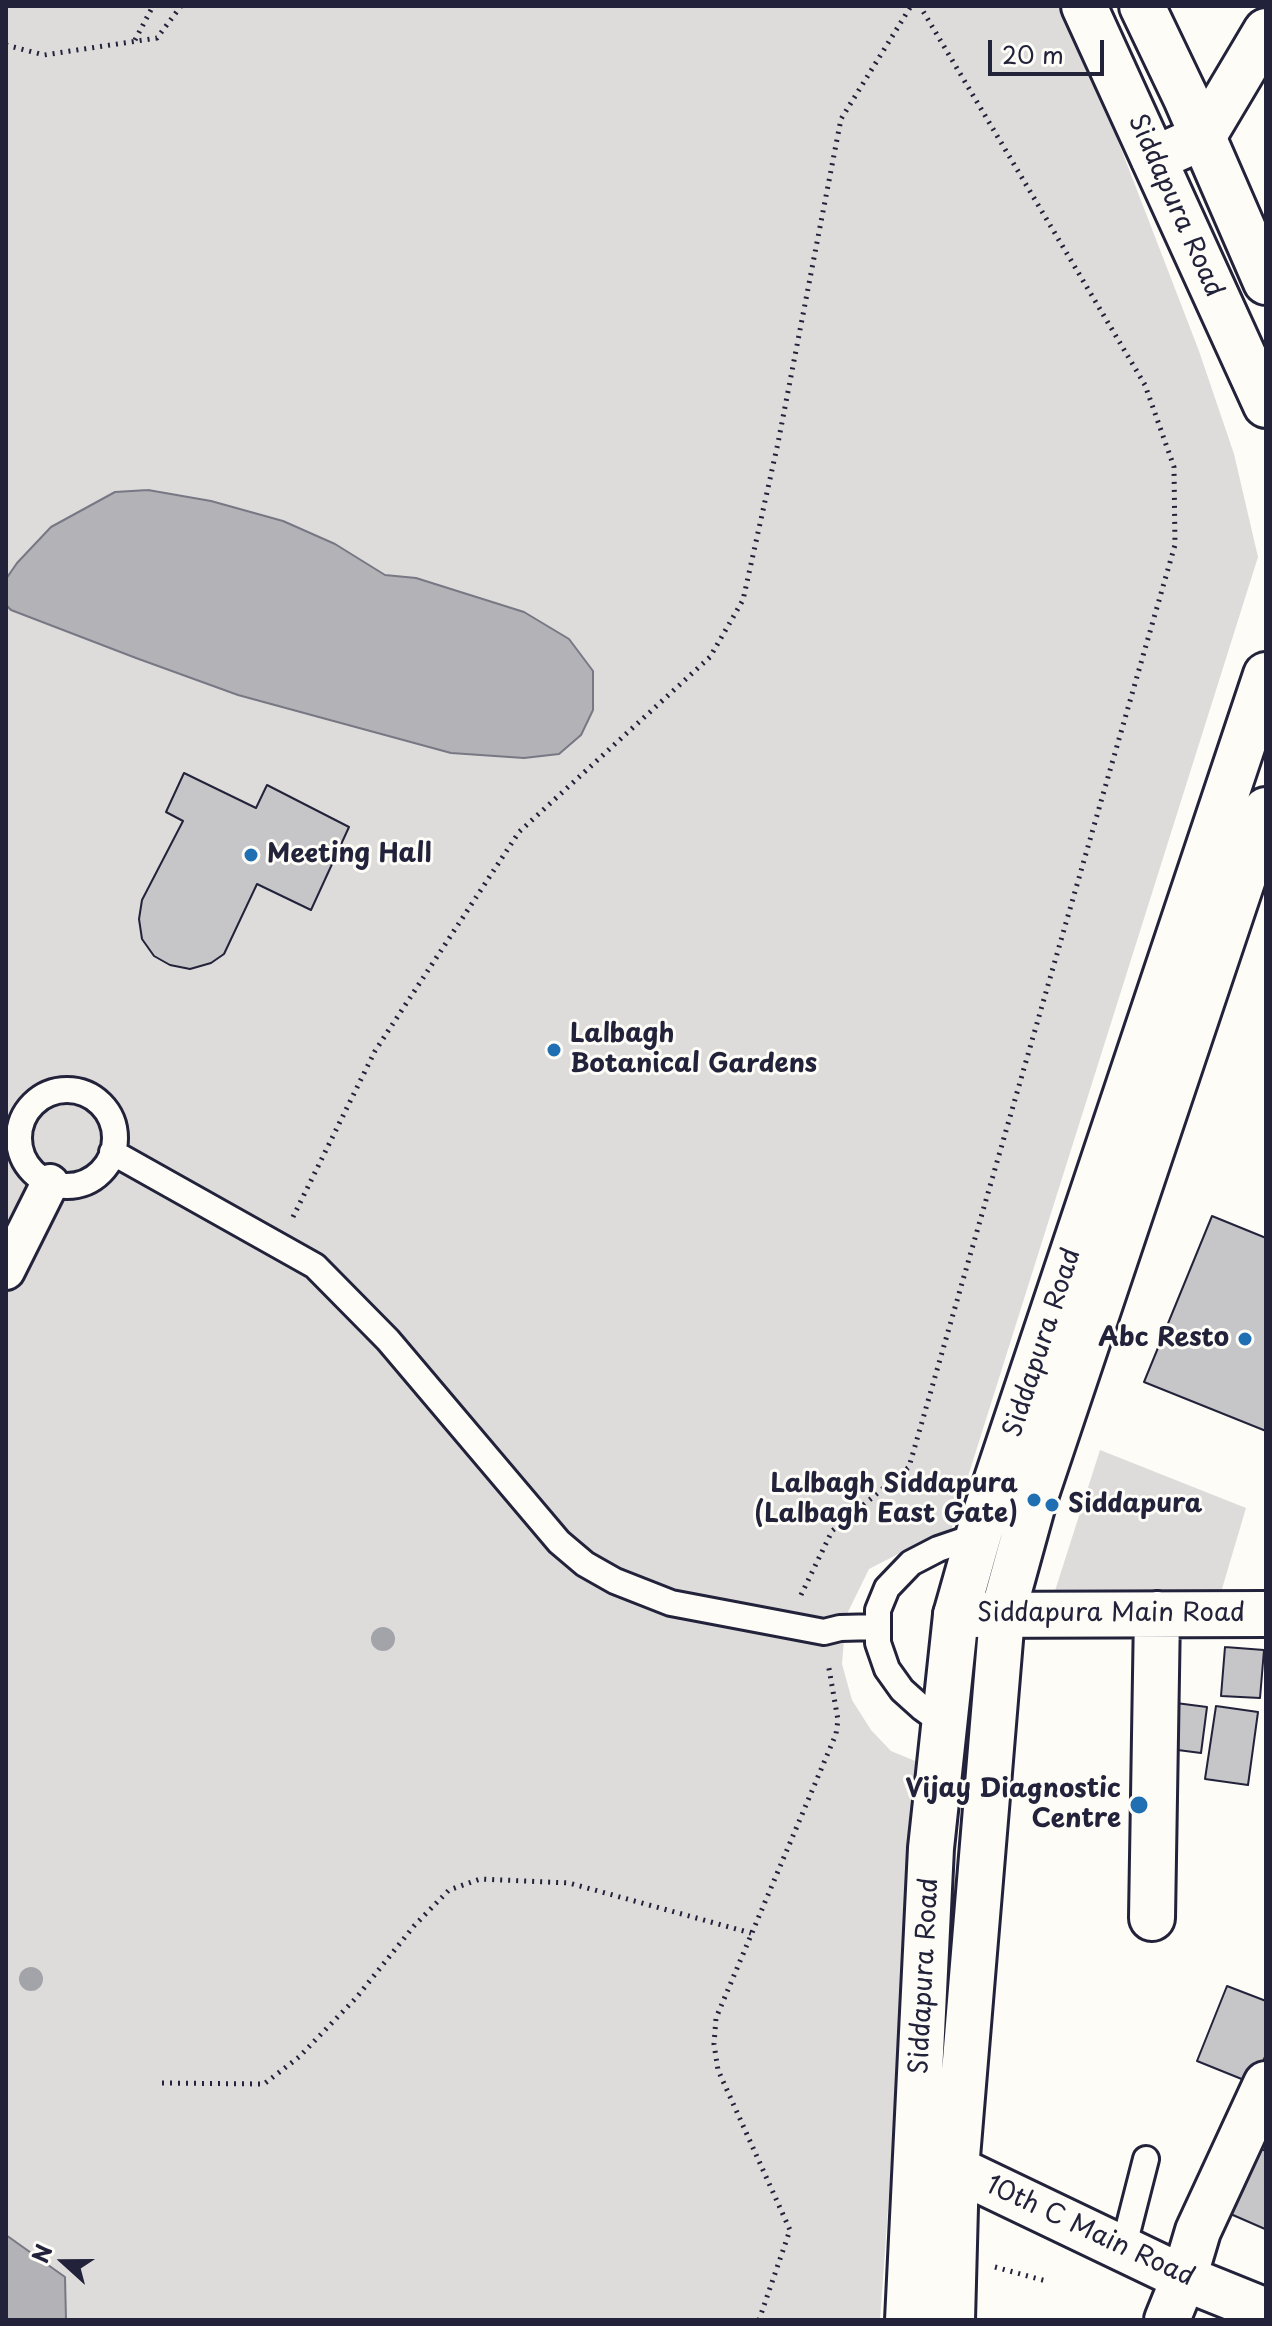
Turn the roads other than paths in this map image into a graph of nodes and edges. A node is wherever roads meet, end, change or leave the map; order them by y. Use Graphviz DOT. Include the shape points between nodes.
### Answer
graph roads {
  1 [pos="1084,6"];
  2 [pos="1142,6"];
  3 [pos="1266,31"];
  4 [pos="1203,137"];
  5 [pos="1154,159"];
  6 [pos="1266,282"];
  7 [pos="1266,405"];
  8 [pos="1266,675"];
  9 [pos="1266,810"];
  10 [pos="16,1106"];
  11 [pos="112,1152"];
  12 [pos="50,1183"];
  13 [pos="6,1271"];
  14 [pos="979,1535"];
  15 [pos="1157,1614"];
  16 [pos="1266,1614"];
  17 [pos="956,1615"];
  18 [pos="1002,1616"];
  19 [pos="877,1627"];
  20 [pos="944,1724"];
  21 [pos="1152,1918"];
  22 [pos="1266,2084"];
  23 [pos="916,2150"];
  24 [pos="1146,2159"];
  25 [pos="956,2169"];
  26 [pos="1123,2249"];
  27 [pos="1184,2278"];
  28 [pos="1266,2311"];
  29 [pos="908,2320"];
  30 [pos="952,2320"];
  31 [pos="1167,2320"];
  1 -- 5 [label="main road, Siddapura Road"];
  2 -- 4 [label="main road, Siddapura Road"];
  3 -- 4 [label="main road"];
  4 -- 5 [label="main road"];
  4 -- 6 [label="main road, Siddapura Road"];
  5 -- 7 [label="main road, Siddapura Road"];
  8 -- 14 [label="main road, Siddapura Road"];
  9 -- 18 [label="main road, Siddapura Road" via="1034,1500"];
  10 -- 11 [label="lane" via="50,1093 84,1093 110,1118 115,1132"];
  10 -- 12 [label="lane" via="22,1121 22,1155 33,1172"];
  11 -- 12 [label="lane" via="88,1181"];
  11 -- 19 [label="lane" via="315,1266 388,1340 559,1542 585,1564 671,1603 824,1632"];
  12 -- 13 [label="street"];
  14 -- 17 [label="main road, Siddapura Road"];
  14 -- 19 [label="lane" via="924,1555 897,1576 878,1610"];
  15 -- 16 [label="main road, Siddapura Main Road"];
  15 -- 18 [label="main road, Siddapura Main Road"];
  15 -- 21 [label="main road"];
  17 -- 18 [label="main road, Siddapura Main Road"];
  17 -- 20 [label="main road, Siddapura Road"];
  18 -- 25 [label="main road, Siddapura Road"];
  19 -- 20 [label="lane" via="887,1669 902,1690"];
  20 -- 23 [label="main road, Siddapura Road" via="931,1848"];
  22 -- 27 [label="main road" via="1198,2231"];
  23 -- 25 [label="main road, 10th C Main Road"];
  23 -- 29 [label="main road, Siddapura Road"];
  24 -- 26 [label="lane"];
  25 -- 26 [label="main road, 10th C Main Road"];
  25 -- 30 [label="main road, Siddapura Road"];
  26 -- 27 [label="main road, 10th C Main Road"];
  27 -- 28 [label="main road, 10th C Main Road"];
  27 -- 31 [label="main road"];
}
